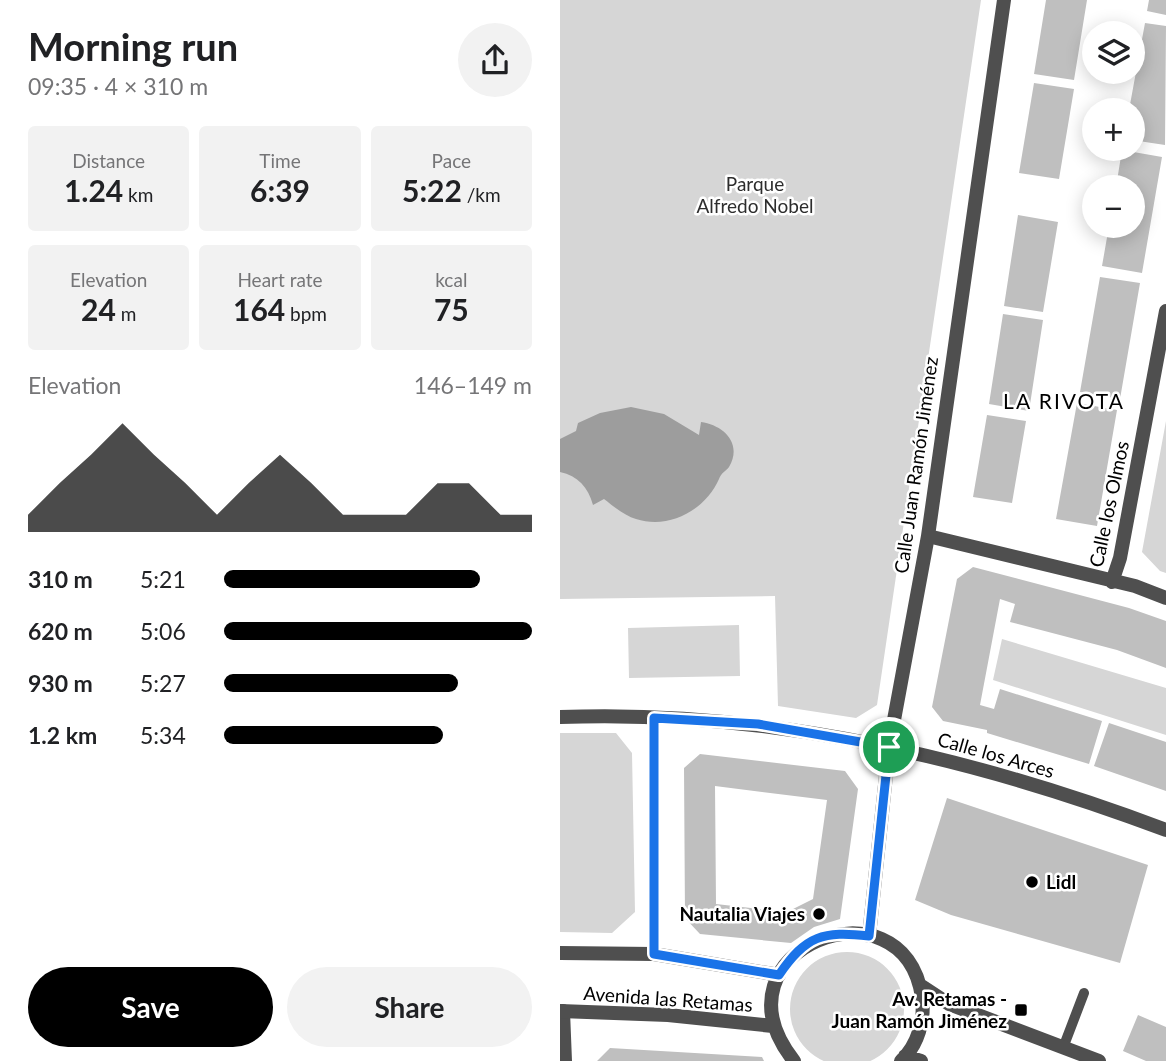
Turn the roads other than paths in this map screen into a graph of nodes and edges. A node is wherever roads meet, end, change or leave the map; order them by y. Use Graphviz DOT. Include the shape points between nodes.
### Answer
graph roads {
  1 [pos="1004,0"];
  2 [pos="1166,311"];
  3 [pos="928,536"];
  4 [pos="1112,582"];
  5 [pos="1166,598"];
  6 [pos="560,717"];
  7 [pos="654,718"];
  8 [pos="889,747"];
  9 [pos="1166,830"];
  10 [pos="869,936"];
  11 [pos="560,953"];
  12 [pos="654,954"];
  13 [pos="779,975"];
  14 [pos="920,985"];
  15 [pos="1084,993"];
  16 [pos="562,1011"];
  17 [pos="774,1026"];
  18 [pos="1063,1048"];
  19 [pos="903,1059"];
  20 [pos="565,1061"];
  21 [pos="794,1061"];
  22 [pos="921,1061"];
  23 [pos="1099,1061"];
  1 -- 3 [label="street, Calle Juan Ramón Jiménez"];
  2 -- 4 [label="street, Calle los Olmos"];
  3 -- 4 [label="street"];
  3 -- 8 [label="street, Calle Juan Ramón Jiménez"];
  4 -- 5 [label="street"];
  6 -- 7 [label="street, Calle los Arces"];
  7 -- 8 [label="street, Calle los Arces" via="758,724"];
  7 -- 12 [label="street"];
  8 -- 9 [label="street, Calle los Arces" via="1098,804"];
  8 -- 10 [label="street, Calle Juan Ramón Jiménez"];
  10 -- 13 [label="street" via="835,933 812,941 792,955"];
  10 -- 14 [label="street" via="897,950"];
  11 -- 12 [label="street, Avenida las Retamas"];
  12 -- 13 [label="street, Avenida las Retamas"];
  13 -- 17 [label="street" via="773,992"];
  14 -- 18 [label="street" via="949,1004"];
  14 -- 19 [label="street" via="919,1035"];
  15 -- 18 [label="lane"];
  16 -- 17 [label="street, Avenida las Retamas"];
  16 -- 20 [label="street"];
  17 -- 21 [label="street"];
  18 -- 23 [label="street"];
  19 -- 22 [label="street"];
}
